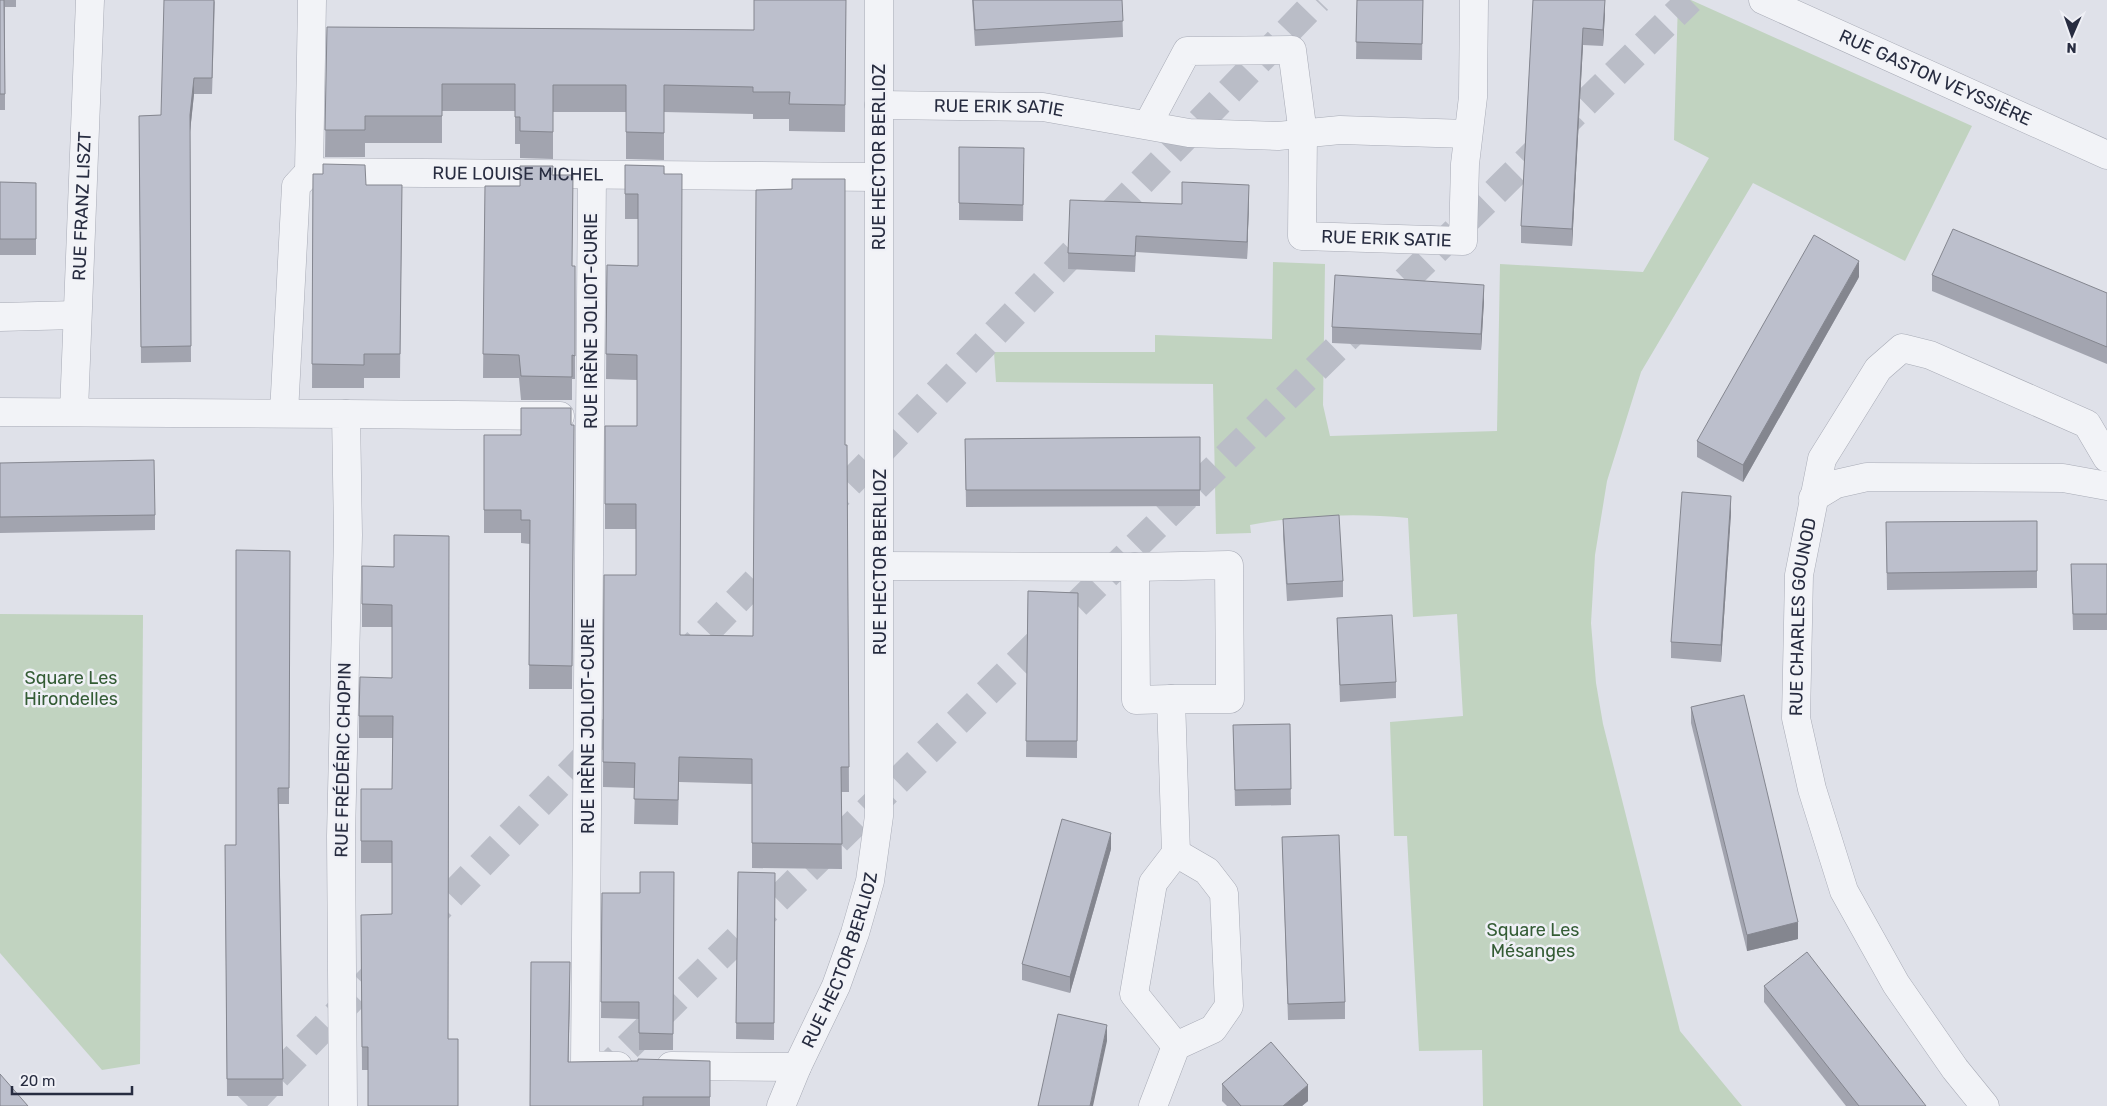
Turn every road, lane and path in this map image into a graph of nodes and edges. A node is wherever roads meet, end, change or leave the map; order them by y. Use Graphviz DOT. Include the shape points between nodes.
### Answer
graph roads {
  1 [pos="90,0"];
  2 [pos="312,0"];
  3 [pos="878,0"];
  4 [pos="1474,0"];
  5 [pos="1763,0"];
  6 [pos="879,105"];
  7 [pos="1148,124"];
  8 [pos="1303,134"];
  9 [pos="1468,134"];
  10 [pos="2107,155"];
  11 [pos="309,172"];
  12 [pos="592,175"];
  13 [pos="878,177"];
  14 [pos="0,316"];
  15 [pos="76,316"];
  16 [pos="74,411"];
  17 [pos="0,412"];
  18 [pos="284,413"];
  19 [pos="346,414"];
  20 [pos="590,416"];
  21 [pos="2107,458"];
  22 [pos="2107,486"];
  23 [pos="1813,498"];
  24 [pos="880,566"];
  25 [pos="1135,567"];
  26 [pos="1172,699"];
  27 [pos="1176,854"];
  28 [pos="1176,1046"];
  29 [pos="797,1067"];
  30 [pos="343,1106"];
  31 [pos="782,1106"];
  32 [pos="1153,1106"];
  33 [pos="1985,1106"];
  1 -- 15 [label="street, RUE FRANZ LISZT"];
  2 -- 11 [label="street"];
  3 -- 6 [label="street, RUE HECTOR BERLIOZ"];
  4 -- 9 [label="street, RUE ERIK SATIE" via="1473,97"];
  5 -- 10 [label="street, RUE GASTON VEYSSIÈRE"];
  6 -- 7 [label="street, RUE ERIK SATIE" via="1043,107"];
  6 -- 13 [label="street, RUE HECTOR BERLIOZ"];
  7 -- 8 [label="street, RUE ERIK SATIE" via="1189,133"];
  7 -- 8 [label="street, RUE ERIK SATIE" via="1187,51 1292,50"];
  8 -- 9 [label="street, RUE ERIK SATIE" via="1340,130"];
  8 -- 9 [label="street, RUE ERIK SATIE" via="1302,236 1464,241"];
  11 -- 12 [label="street, RUE LOUISE MICHEL"];
  11 -- 18 [label="street" via="296,186"];
  12 -- 13 [label="street, RUE LOUISE MICHEL"];
  12 -- 20 [label="street, RUE IRÈNE JOLIOT-CURIE"];
  13 -- 24 [label="street, RUE HECTOR BERLIOZ"];
  14 -- 15 [label="street"];
  15 -- 16 [label="street, RUE FRANZ LISZT"];
  16 -- 17 [label="street"];
  16 -- 18 [label="street"];
  18 -- 19 [label="street"];
  19 -- 20 [label="street"];
  19 -- 30 [label="street, RUE FRÉDÉRIC CHOPIN" via="348,534 341,836"];
  20 -- 29 [label="street, RUE IRÈNE JOLIOT-CURIE" via="585,1065"];
  21 -- 23 [label="street, RUE CHARLES GOUNOD" via="2087,424 1930,355 1902,348 1878,369 1822,459"];
  22 -- 23 [label="street" via="2063,478 1867,477 1836,484"];
  23 -- 33 [label="street, RUE CHARLES GOUNOD" via="1798,574 1796,718 1812,789 1844,891 1896,984"];
  24 -- 25 [label="street"];
  24 -- 29 [label="street, RUE HECTOR BERLIOZ" via="879,816 870,881 856,933 836,986"];
  25 -- 26 [label="street" via="1136,700"];
  25 -- 26 [label="street" via="1229,565 1230,699"];
  26 -- 27 [label="street"];
  27 -- 28 [label="street" via="1153,884 1134,994"];
  27 -- 28 [label="street" via="1207,871 1224,893 1229,1006 1213,1029"];
  28 -- 32 [label="street"];
  29 -- 31 [label="street, RUE HECTOR BERLIOZ"];
}
